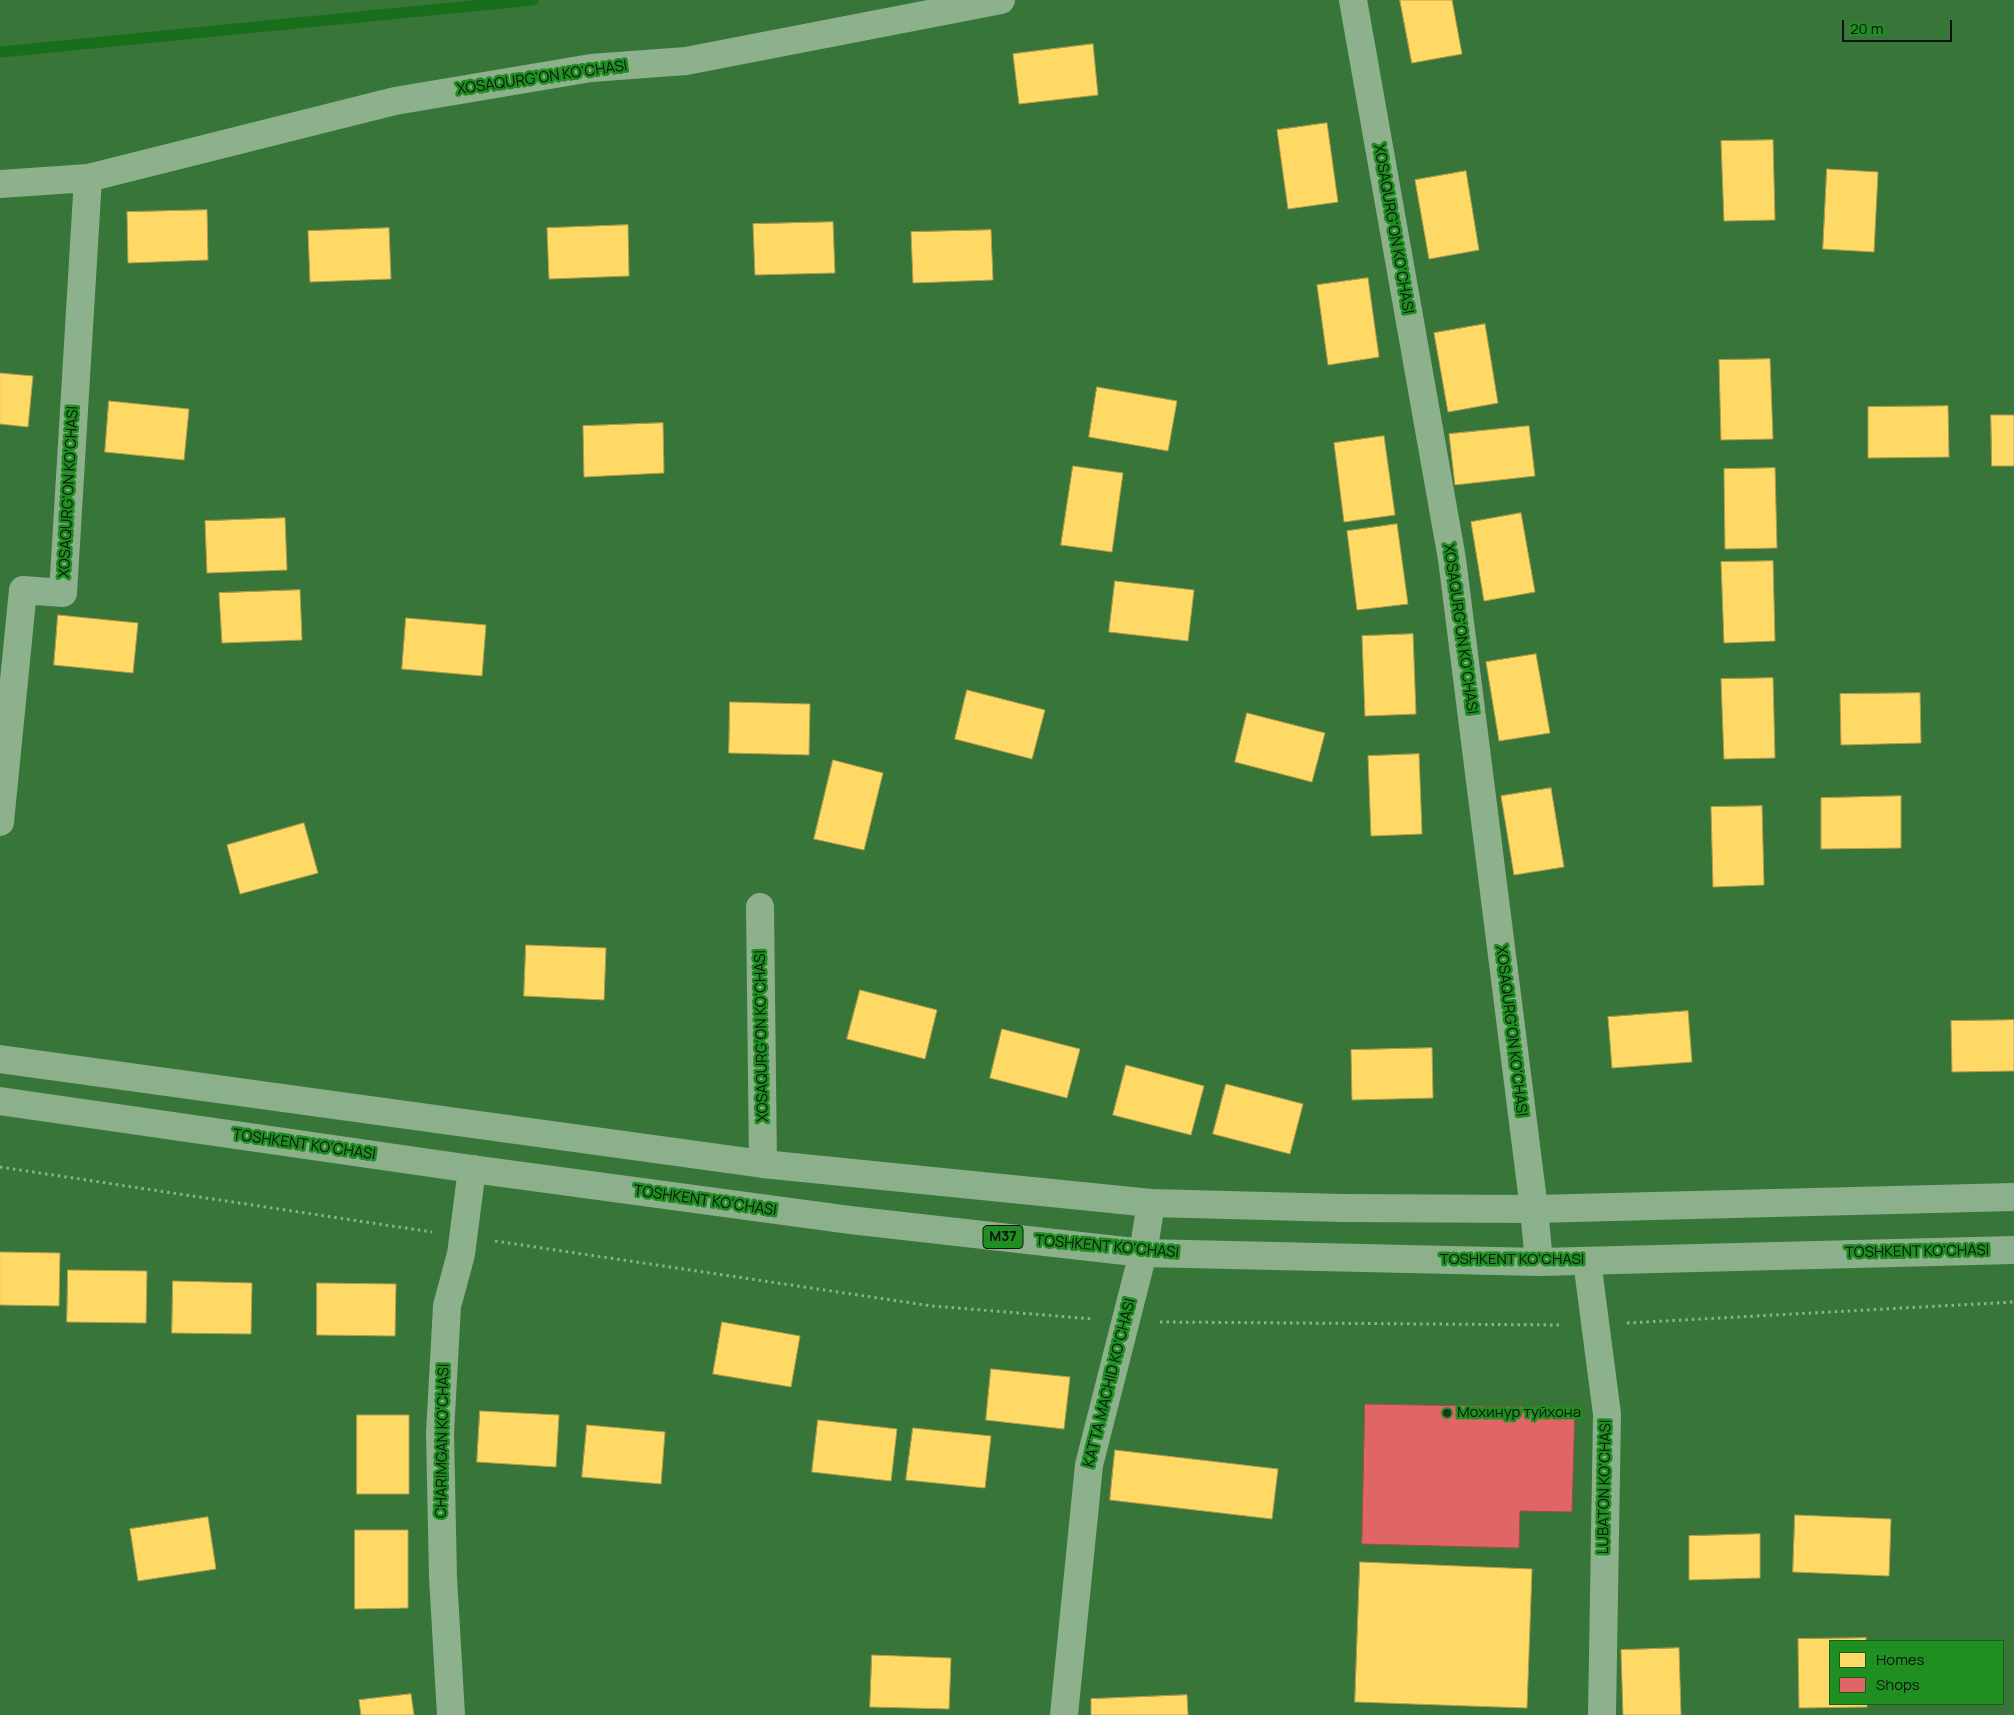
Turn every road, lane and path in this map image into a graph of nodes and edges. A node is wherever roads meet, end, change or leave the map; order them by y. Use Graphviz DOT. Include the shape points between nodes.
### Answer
graph roads {
  1 [pos="1001,0"];
  2 [pos="1353,0"];
  3 [pos="88,178"];
  4 [pos="0,184"];
  5 [pos="0,822"];
  6 [pos="760,907"];
  7 [pos="0,1059"];
  8 [pos="0,1101"];
  9 [pos="763,1164"];
  10 [pos="0,1167"];
  11 [pos="472,1169"];
  12 [pos="2014,1197"];
  13 [pos="1151,1203"];
  14 [pos="1534,1209"];
  15 [pos="463,1236"];
  16 [pos="2014,1250"];
  17 [pos="1143,1253"];
  18 [pos="1587,1261"];
  19 [pos="1539,1262"];
  20 [pos="2014,1302"];
  21 [pos="1126,1322"];
  22 [pos="1595,1325"];
  23 [pos="451,1715"];
  24 [pos="1064,1715"];
  25 [pos="1602,1715"];
  1 -- 3 [label="street, XOSAQURG'ON KO'CHASI" via="686,61 591,68 395,100"];
  2 -- 14 [label="street, XOSAQURG'ON KO'CHASI" via="1452,559"];
  3 -- 4 [label="street, XOSAQURG'ON KO'CHASI"];
  3 -- 5 [label="street, XOSAQURG'ON KO'CHASI" via="63,593 23,590"];
  6 -- 9 [label="street, XOSAQURG'ON KO'CHASI"];
  7 -- 9 [label="highway"];
  8 -- 11 [label="highway, TOSHKENT KO'CHASI / M37"];
  9 -- 13 [label="highway"];
  10 -- 15 [label="path"];
  11 -- 15 [label="street, CHARIMGAN KO'CHASI"];
  11 -- 17 [label="highway, TOSHKENT KO'CHASI / M37" via="851,1220"];
  12 -- 14 [label="highway"];
  13 -- 14 [label="highway"];
  13 -- 17 [label="street, KATTA MACHID KO'CHASI"];
  14 -- 19 [label="street, XOSAQURG'ON KO'CHASI"];
  15 -- 21 [label="path" via="932,1306"];
  15 -- 23 [label="street, CHARIMGAN KO'CHASI" via="447,1306 440,1433 443,1577"];
  16 -- 18 [label="highway, TOSHKENT KO'CHASI / M37"];
  17 -- 19 [label="highway, TOSHKENT KO'CHASI / M37"];
  17 -- 21 [label="street, KATTA MACHID KO'CHASI"];
  18 -- 19 [label="highway, TOSHKENT KO'CHASI / M37"];
  18 -- 22 [label="street, LUBATON KO'CHASI"];
  20 -- 22 [label="path"];
  21 -- 22 [label="path"];
  21 -- 24 [label="street, KATTA MACHID KO'CHASI" via="1088,1465"];
  22 -- 25 [label="street, LUBATON KO'CHASI" via="1607,1414"];
}
